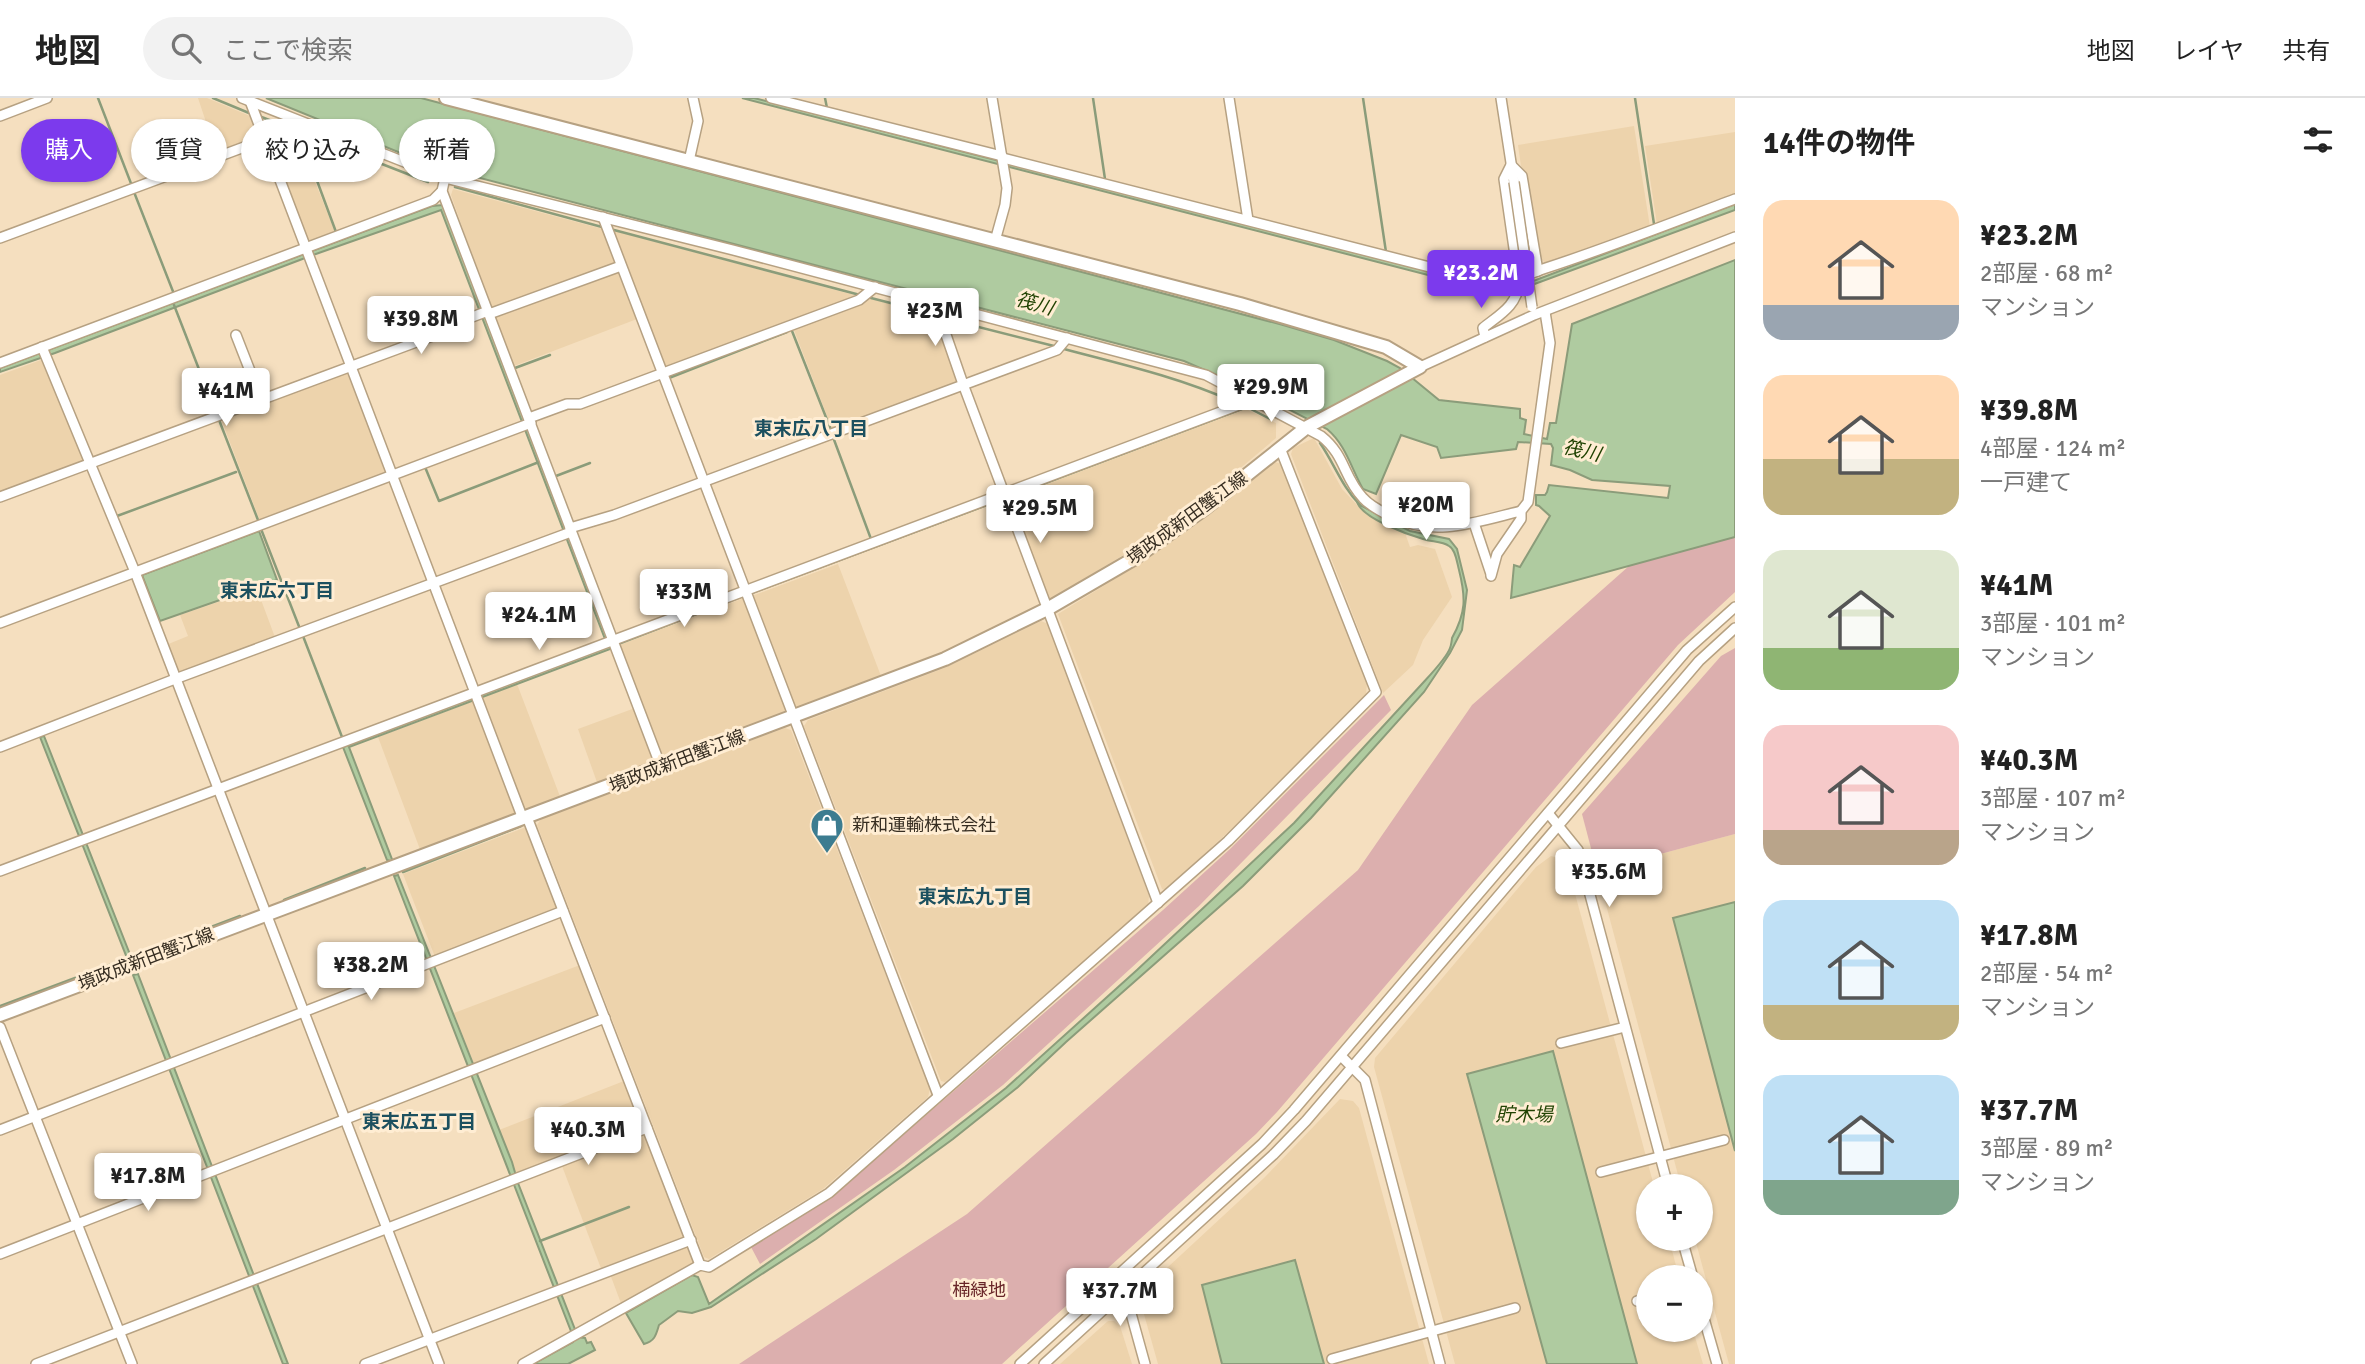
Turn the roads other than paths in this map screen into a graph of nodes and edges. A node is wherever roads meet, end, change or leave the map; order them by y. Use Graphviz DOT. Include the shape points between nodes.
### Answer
graph roads {
  1 [pos="47,98"];
  2 [pos="446,98"];
  3 [pos="693,98"];
  4 [pos="771,98"];
  5 [pos="992,98"];
  6 [pos="1230,98"];
  7 [pos="1501,98"];
  8 [pos="246,100"];
  9 [pos="0,116"];
  10 [pos="254,119"];
  11 [pos="241,148"];
  12 [pos="399,160"];
  13 [pos="1003,160"];
  14 [pos="689,161"];
  15 [pos="1511,165"];
  16 [pos="279,182"];
  17 [pos="444,182"];
  18 [pos="461,182"];
  19 [pos="442,191"];
  20 [pos="1735,199"];
  21 [pos="603,217"];
  22 [pos="1248,220"];
  23 [pos="1735,237"];
  24 [pos="0,238"];
  25 [pos="995,241"];
  26 [pos="307,253"];
  27 [pos="621,266"];
  28 [pos="1538,271"];
  29 [pos="1519,285"];
  30 [pos="875,287"];
  31 [pos="935,303"];
  32 [pos="1533,311"];
  33 [pos="1545,312"];
  34 [pos="485,313"];
  35 [pos="236,334"];
  36 [pos="1485,337"];
  37 [pos="1067,338"];
  38 [pos="44,352"];
  39 [pos="0,363"];
  40 [pos="351,366"];
  41 [pos="1415,369"];
  42 [pos="662,373"];
  43 [pos="963,384"];
  44 [pos="1249,396"];
  45 [pos="261,399"];
  46 [pos="527,423"];
  47 [pos="1307,427"];
  48 [pos="1280,448"];
  49 [pos="90,463"];
  50 [pos="393,474"];
  51 [pos="704,482"];
  52 [pos="1004,493"];
  53 [pos="0,497"];
  54 [pos="1521,511"];
  55 [pos="1474,523"];
  56 [pos="569,532"];
  57 [pos="135,572"];
  58 [pos="433,584"];
  59 [pos="744,590"];
  60 [pos="1049,608"];
  61 [pos="1733,612"];
  62 [pos="0,623"];
  63 [pos="1735,628"];
  64 [pos="614,640"];
  65 [pos="175,679"];
  66 [pos="476,695"];
  67 [pos="793,718"];
  68 [pos="0,747"];
  69 [pos="661,767"];
  70 [pos="217,789"];
  71 [pos="1548,813"];
  72 [pos="525,818"];
  73 [pos="1558,826"];
  74 [pos="0,871"];
  75 [pos="1158,904"];
  76 [pos="563,911"];
  77 [pos="265,914"];
  78 [pos="303,1012"];
  79 [pos="0,1015"];
  80 [pos="606,1018"];
  81 [pos="0,1027"];
  82 [pos="1625,1027"];
  83 [pos="1561,1043"];
  84 [pos="1340,1056"];
  85 [pos="1352,1067"];
  86 [pos="938,1095"];
  87 [pos="35,1116"];
  88 [pos="345,1120"];
  89 [pos="647,1128"];
  90 [pos="0,1130"];
  91 [pos="1724,1140"];
  92 [pos="1660,1157"];
  93 [pos="1601,1172"];
  94 [pos="1665,1174"];
  95 [pos="77,1224"];
  96 [pos="386,1228"];
  97 [pos="691,1240"];
  98 [pos="0,1254"];
  99 [pos="700,1265"];
  100 [pos="1112,1282"];
  101 [pos="1123,1293"];
  102 [pos="1515,1308"];
  103 [pos="1431,1331"];
  104 [pos="120,1332"];
  105 [pos="429,1339"];
  106 [pos="1711,1342"];
  107 [pos="1332,1359"];
  108 [pos="36,1364"];
  109 [pos="132,1364"];
  110 [pos="365,1364"];
  111 [pos="439,1364"];
  112 [pos="523,1364"];
  113 [pos="1020,1364"];
  114 [pos="1044,1364"];
  115 [pos="1145,1364"];
  116 [pos="1440,1364"];
  117 [pos="1717,1364"];
  1 -- 9 [label="street"];
  2 -- 14 [label="main road"];
  3 -- 14 [label="street" via="698,121"];
  4 -- 13 [label="street"];
  5 -- 13 [label="street"];
  6 -- 22 [label="street"];
  7 -- 15 [label="street"];
  8 -- 10 [label="street"];
  8 -- 12 [label="street"];
  11 -- 24 [label="street"];
  13 -- 22 [label="street"];
  13 -- 25 [label="street" via="1007,188"];
  14 -- 25 [label="main road"];
  15 -- 28 [label="street" via="1522,176"];
  15 -- 29 [label="street" via="1504,179"];
  15 -- 32 [label="street, bridge"];
  16 -- 26 [label="street"];
  17 -- 19 [label="street"];
  18 -- 21 [label="street"];
  19 -- 26 [label="street" via="433,200"];
  19 -- 34 [label="street"];
  20 -- 28 [label="street"];
  21 -- 27 [label="street"];
  21 -- 30 [label="street"];
  22 -- 29 [label="street" via="1478,281"];
  23 -- 33 [label="street"];
  25 -- 41 [label="main road" via="1386,346"];
  26 -- 38 [label="street"];
  26 -- 40 [label="street"];
  27 -- 34 [label="street"];
  27 -- 42 [label="street"];
  28 -- 29 [label="street"];
  29 -- 36 [label="street" via="1508,309 1483,328"];
  30 -- 31 [label="street"];
  30 -- 42 [label="street" via="859,300"];
  31 -- 37 [label="street"];
  31 -- 43 [label="street"];
  32 -- 33 [label="street"];
  32 -- 36 [label="street"];
  33 -- 54 [label="street" via="1550,343 1528,502"];
  34 -- 40 [label="street"];
  34 -- 46 [label="street"];
  35 -- 45 [label="street"];
  36 -- 41 [label="street"];
  37 -- 43 [label="street" via="1057,349"];
  37 -- 44 [label="street" via="1206,375"];
  38 -- 39 [label="street"];
  38 -- 49 [label="street"];
  40 -- 45 [label="street"];
  40 -- 50 [label="street"];
  41 -- 47 [label="main road, 境政成新田蟹江線"];
  42 -- 46 [label="street" via="580,404 567,404"];
  42 -- 51 [label="street"];
  43 -- 51 [label="street"];
  43 -- 52 [label="street"];
  44 -- 47 [label="street"];
  44 -- 52 [label="street" via="1239,405"];
  45 -- 49 [label="street"];
  46 -- 50 [label="street"];
  46 -- 56 [label="street"];
  47 -- 48 [label="main road, 境政成新田蟹江線"];
  47 -- 55 [label="street" via="1341,456 1363,499 1385,513 1432,528"];
  48 -- 60 [label="main road, 境政成新田蟹江線" via="1135,558"];
  48 -- 75 [label="street" via="1376,692 1228,841"];
  49 -- 53 [label="street"];
  49 -- 57 [label="street"];
  50 -- 57 [label="street"];
  50 -- 58 [label="street"];
  51 -- 56 [label="street"];
  51 -- 59 [label="street"];
  52 -- 59 [label="street"];
  52 -- 60 [label="street"];
  54 -- 55 [label="street"];
  54 -- 55 [label="street" via="1521,519 1497,554 1491,576"];
  56 -- 58 [label="street"];
  56 -- 64 [label="street"];
  57 -- 62 [label="street"];
  57 -- 65 [label="street"];
  58 -- 65 [label="street"];
  58 -- 66 [label="street"];
  59 -- 64 [label="street"];
  59 -- 67 [label="street"];
  60 -- 67 [label="main road, 境政成新田蟹江線" via="945,659"];
  60 -- 75 [label="street"];
  61 -- 71 [label="street" via="1688,650"];
  63 -- 73 [label="street" via="1699,661"];
  64 -- 66 [label="street"];
  64 -- 69 [label="street"];
  65 -- 68 [label="street"];
  65 -- 70 [label="street"];
  66 -- 70 [label="street"];
  66 -- 72 [label="street"];
  67 -- 69 [label="main road, 境政成新田蟹江線"];
  67 -- 86 [label="street"];
  69 -- 72 [label="main road, 境政成新田蟹江線"];
  70 -- 74 [label="street"];
  70 -- 77 [label="street"];
  71 -- 73 [label="street"];
  71 -- 84 [label="street"];
  72 -- 76 [label="street"];
  72 -- 77 [label="main road, 境政成新田蟹江線"];
  73 -- 82 [label="street" via="1578,850"];
  73 -- 85 [label="street"];
  75 -- 86 [label="street"];
  76 -- 78 [label="street"];
  76 -- 80 [label="street"];
  77 -- 78 [label="street"];
  77 -- 79 [label="main road, 境政成新田蟹江線"];
  78 -- 87 [label="street"];
  78 -- 88 [label="street"];
  80 -- 88 [label="street"];
  80 -- 89 [label="street"];
  81 -- 87 [label="street"];
  82 -- 83 [label="street"];
  82 -- 92 [label="street"];
  84 -- 85 [label="street"];
  84 -- 100 [label="street" via="1262,1144"];
  85 -- 101 [label="street" via="1273,1155"];
  85 -- 103 [label="street" via="1365,1080"];
  86 -- 99 [label="street" via="829,1193 709,1267"];
  87 -- 90 [label="street"];
  87 -- 95 [label="street"];
  88 -- 95 [label="street"];
  88 -- 96 [label="street"];
  89 -- 96 [label="street"];
  89 -- 97 [label="street"];
  91 -- 92 [label="street"];
  92 -- 93 [label="street"];
  92 -- 94 [label="street"];
  95 -- 98 [label="street"];
  95 -- 104 [label="street"];
  96 -- 104 [label="street"];
  96 -- 105 [label="street"];
  97 -- 99 [label="street"];
  97 -- 105 [label="street"];
  99 -- 112 [label="street"];
  100 -- 101 [label="street"];
  100 -- 113 [label="street"];
  101 -- 114 [label="street"];
  101 -- 115 [label="street"];
  102 -- 103 [label="street"];
  103 -- 107 [label="street"];
  103 -- 116 [label="street"];
  104 -- 108 [label="street"];
  104 -- 109 [label="street"];
  105 -- 110 [label="street"];
  105 -- 111 [label="street"];
  106 -- 117 [label="street"];
}
